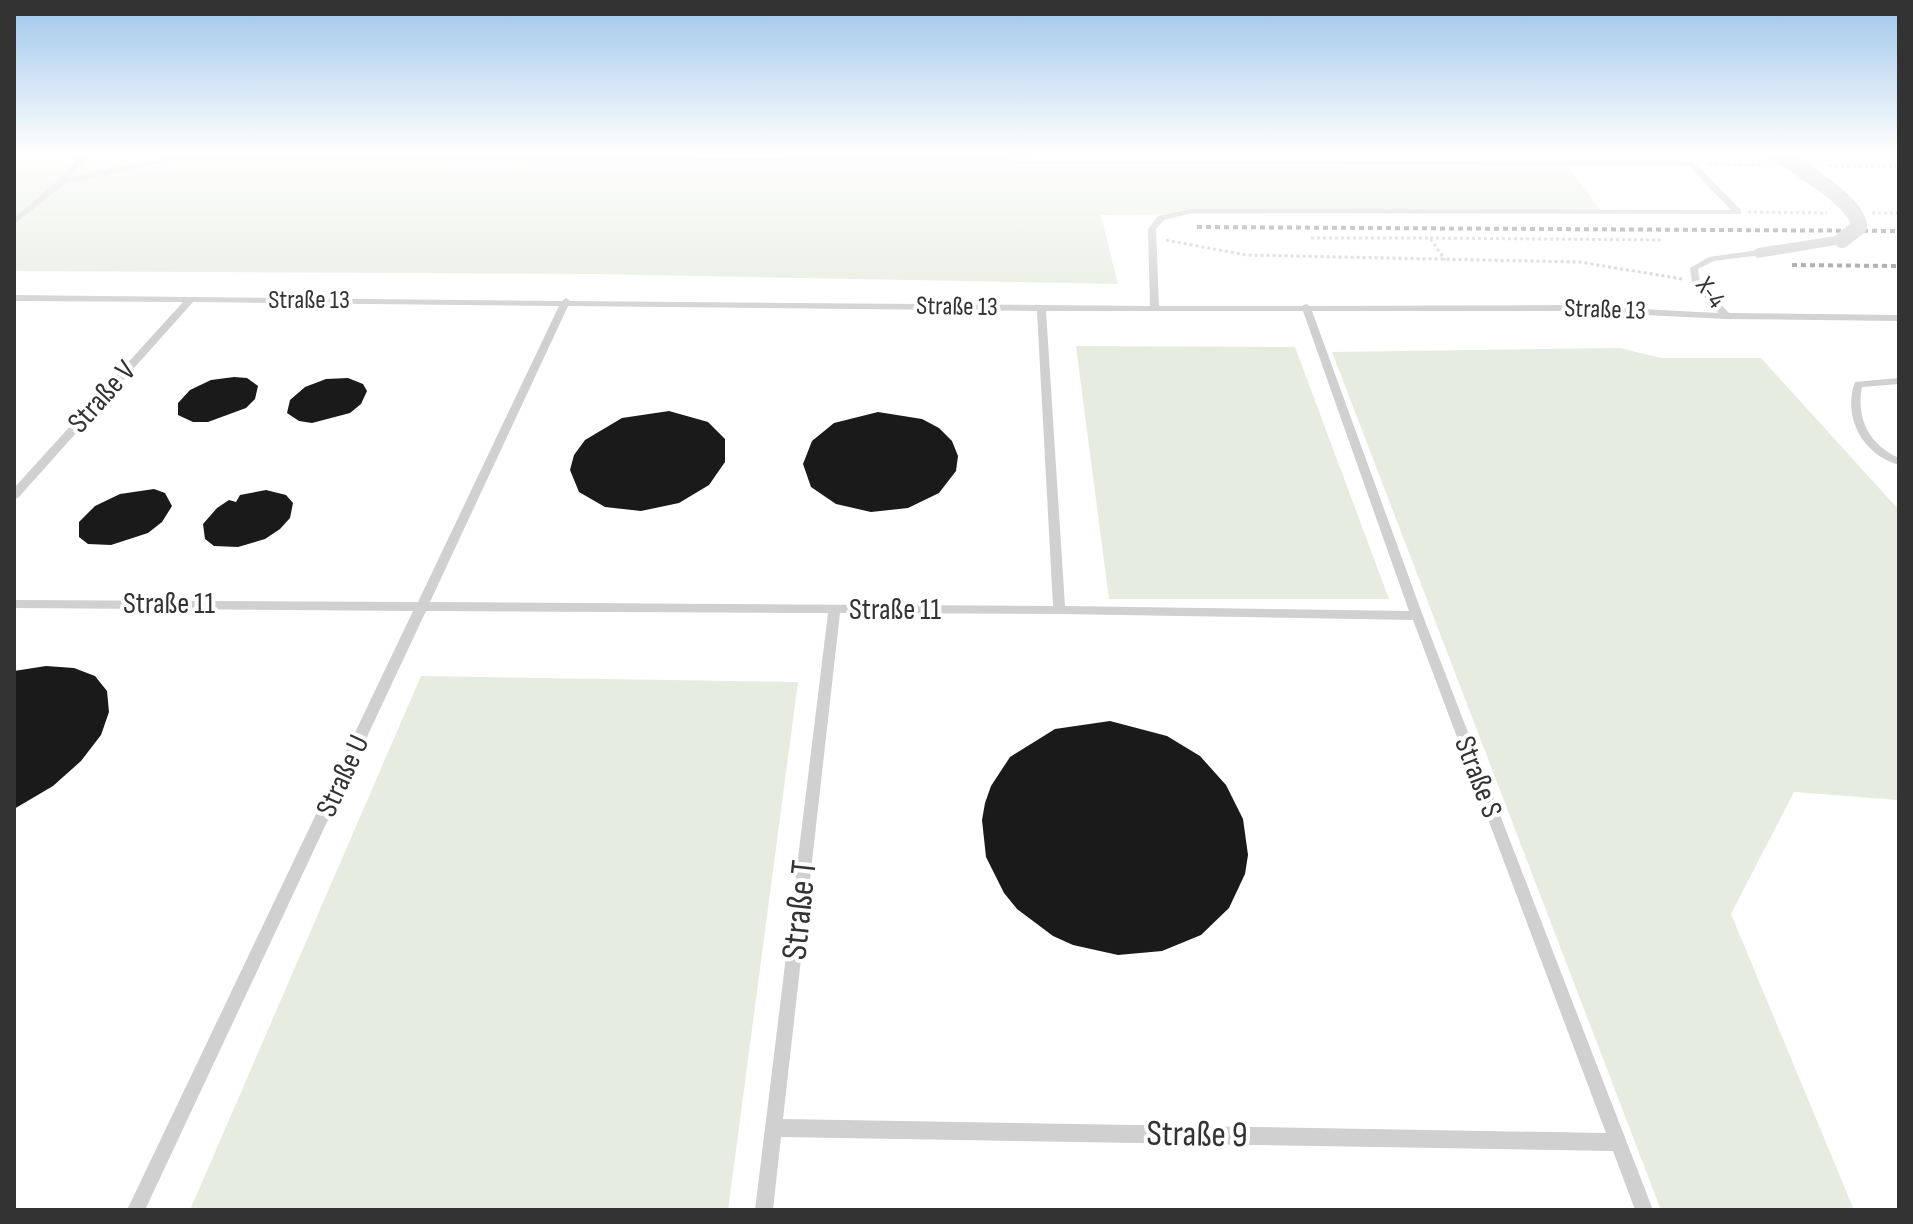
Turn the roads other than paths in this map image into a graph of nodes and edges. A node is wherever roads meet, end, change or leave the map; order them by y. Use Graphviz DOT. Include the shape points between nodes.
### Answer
graph roads {
  1 [pos="1190,211"];
  2 [pos="1257,211"];
  3 [pos="1737,211"];
  4 [pos="1855,211"];
  5 [pos="1758,253"];
  6 [pos="14,298"];
  7 [pos="191,299"];
  8 [pos="566,301"];
  9 [pos="1306,307"];
  10 [pos="1041,308"];
  11 [pos="1155,309"];
  12 [pos="1726,316"];
  13 [pos="1899,318"];
  14 [pos="1899,381"];
  15 [pos="1894,461"];
  16 [pos="1899,472"];
  17 [pos="14,495"];
  18 [pos="14,604"];
  19 [pos="424,605"];
  20 [pos="834,610"];
  21 [pos="1059,610"];
  22 [pos="1417,616"];
  23 [pos="776,1128"];
  24 [pos="1618,1142"];
  25 [pos="136,1210"];
  26 [pos="764,1210"];
  27 [pos="1644,1210"];
  1 -- 11 [label="lane" via="1161,218 1152,229"];
  2 -- 3 [label="lane"];
  4 -- 5 [label="street, X-4, bridge" via="1859,227 1842,240"];
  5 -- 12 [label="lane, X-4" via="1704,261 1693,271 1696,282"];
  6 -- 7 [label="lane, Straße 13"];
  7 -- 8 [label="lane, Straße 13"];
  7 -- 17 [label="lane, Straße V"];
  8 -- 10 [label="lane, Straße 13"];
  8 -- 19 [label="lane, Straße U"];
  9 -- 11 [label="lane, Straße 13"];
  9 -- 12 [label="lane, Straße 13" via="1564,308"];
  9 -- 22 [label="lane, Straße S"];
  10 -- 11 [label="lane, Straße 13"];
  10 -- 21 [label="lane"];
  12 -- 13 [label="lane, Straße 13"];
  14 -- 15 [label="lane" via="1858,384 1854,405 1861,429"];
  15 -- 16 [label="lane"];
  18 -- 19 [label="lane, Straße 11"];
  19 -- 20 [label="lane, Straße 11"];
  19 -- 25 [label="lane, Straße U"];
  20 -- 21 [label="lane, Straße 11"];
  20 -- 23 [label="lane, Straße T"];
  21 -- 22 [label="lane, Straße 11"];
  22 -- 24 [label="lane, Straße S"];
  23 -- 24 [label="lane, Straße 9"];
  23 -- 26 [label="lane, Straße T"];
  24 -- 27 [label="lane, Straße S"];
}
